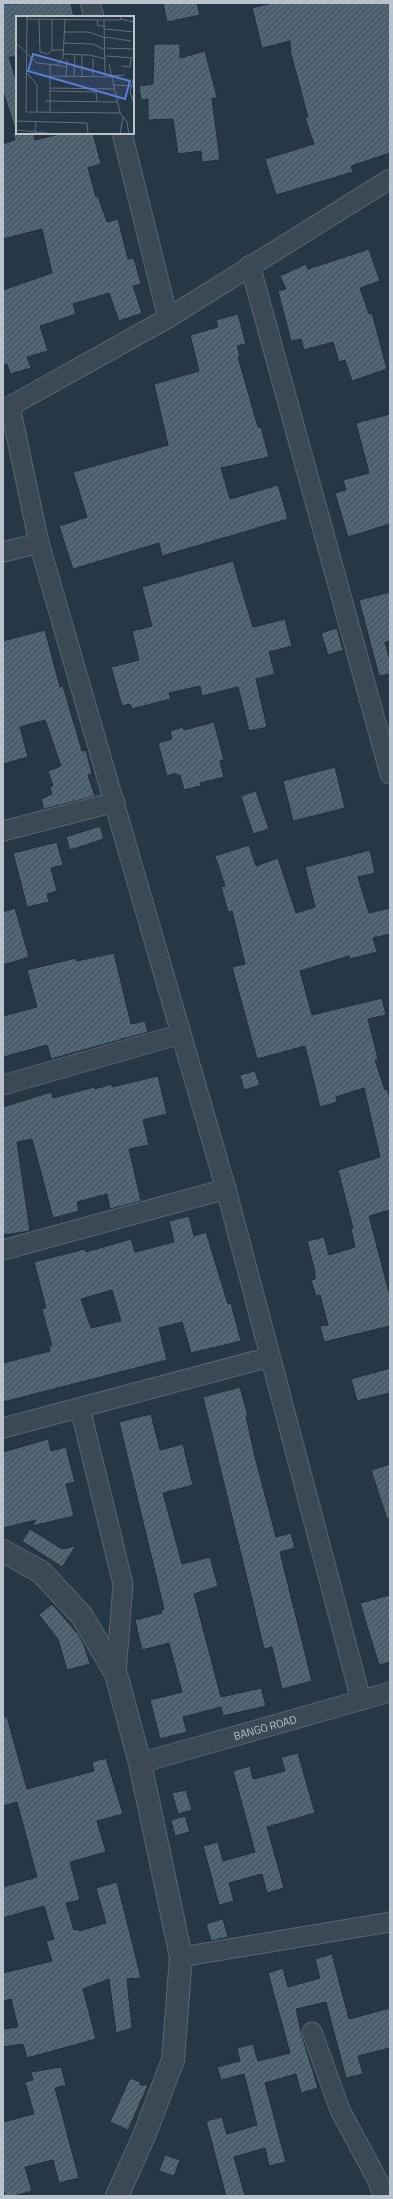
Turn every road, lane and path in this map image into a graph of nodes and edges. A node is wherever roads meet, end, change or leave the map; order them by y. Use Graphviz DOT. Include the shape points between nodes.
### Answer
graph roads {
  1 [pos="90,3"];
  2 [pos="94,16"];
  3 [pos="122,134"];
  4 [pos="390,179"];
  5 [pos="250,265"];
  6 [pos="168,318"];
  7 [pos="7,408"];
  8 [pos="39,542"];
  9 [pos="3,552"];
  10 [pos="390,774"];
  11 [pos="115,802"];
  12 [pos="3,831"];
  13 [pos="181,1034"];
  14 [pos="3,1085"];
  15 [pos="226,1189"];
  16 [pos="3,1250"];
  17 [pos="270,1357"];
  18 [pos="80,1408"];
  19 [pos="3,1428"];
  20 [pos="3,1551"];
  21 [pos="116,1674"];
  22 [pos="390,1692"];
  23 [pos="361,1700"];
  24 [pos="140,1763"];
  25 [pos="390,1922"];
  26 [pos="181,1957"];
  27 [pos="312,2032"];
  28 [pos="118,2196"];
  29 [pos="383,2196"];
  1 -- 2 [label="street"];
  3 -- 6 [label="street"];
  4 -- 5 [label="street"];
  5 -- 6 [label="street"];
  5 -- 10 [label="street"];
  6 -- 7 [label="street"];
  7 -- 8 [label="street"];
  8 -- 9 [label="street"];
  8 -- 11 [label="street"];
  11 -- 12 [label="street"];
  11 -- 13 [label="street"];
  13 -- 14 [label="street"];
  13 -- 15 [label="street"];
  15 -- 16 [label="street"];
  15 -- 17 [label="street"];
  17 -- 18 [label="street"];
  17 -- 23 [label="street"];
  18 -- 19 [label="street"];
  18 -- 21 [label="street" via="123,1584"];
  20 -- 21 [label="street" via="41,1572 82,1616"];
  21 -- 24 [label="street"];
  22 -- 23 [label="street, BANGO ROAD"];
  23 -- 24 [label="street, BANGO ROAD"];
  24 -- 26 [label="street"];
  25 -- 26 [label="street"];
  26 -- 28 [label="street" via="173,2060"];
  27 -- 29 [label="street" via="340,2110 378,2181"];
}
